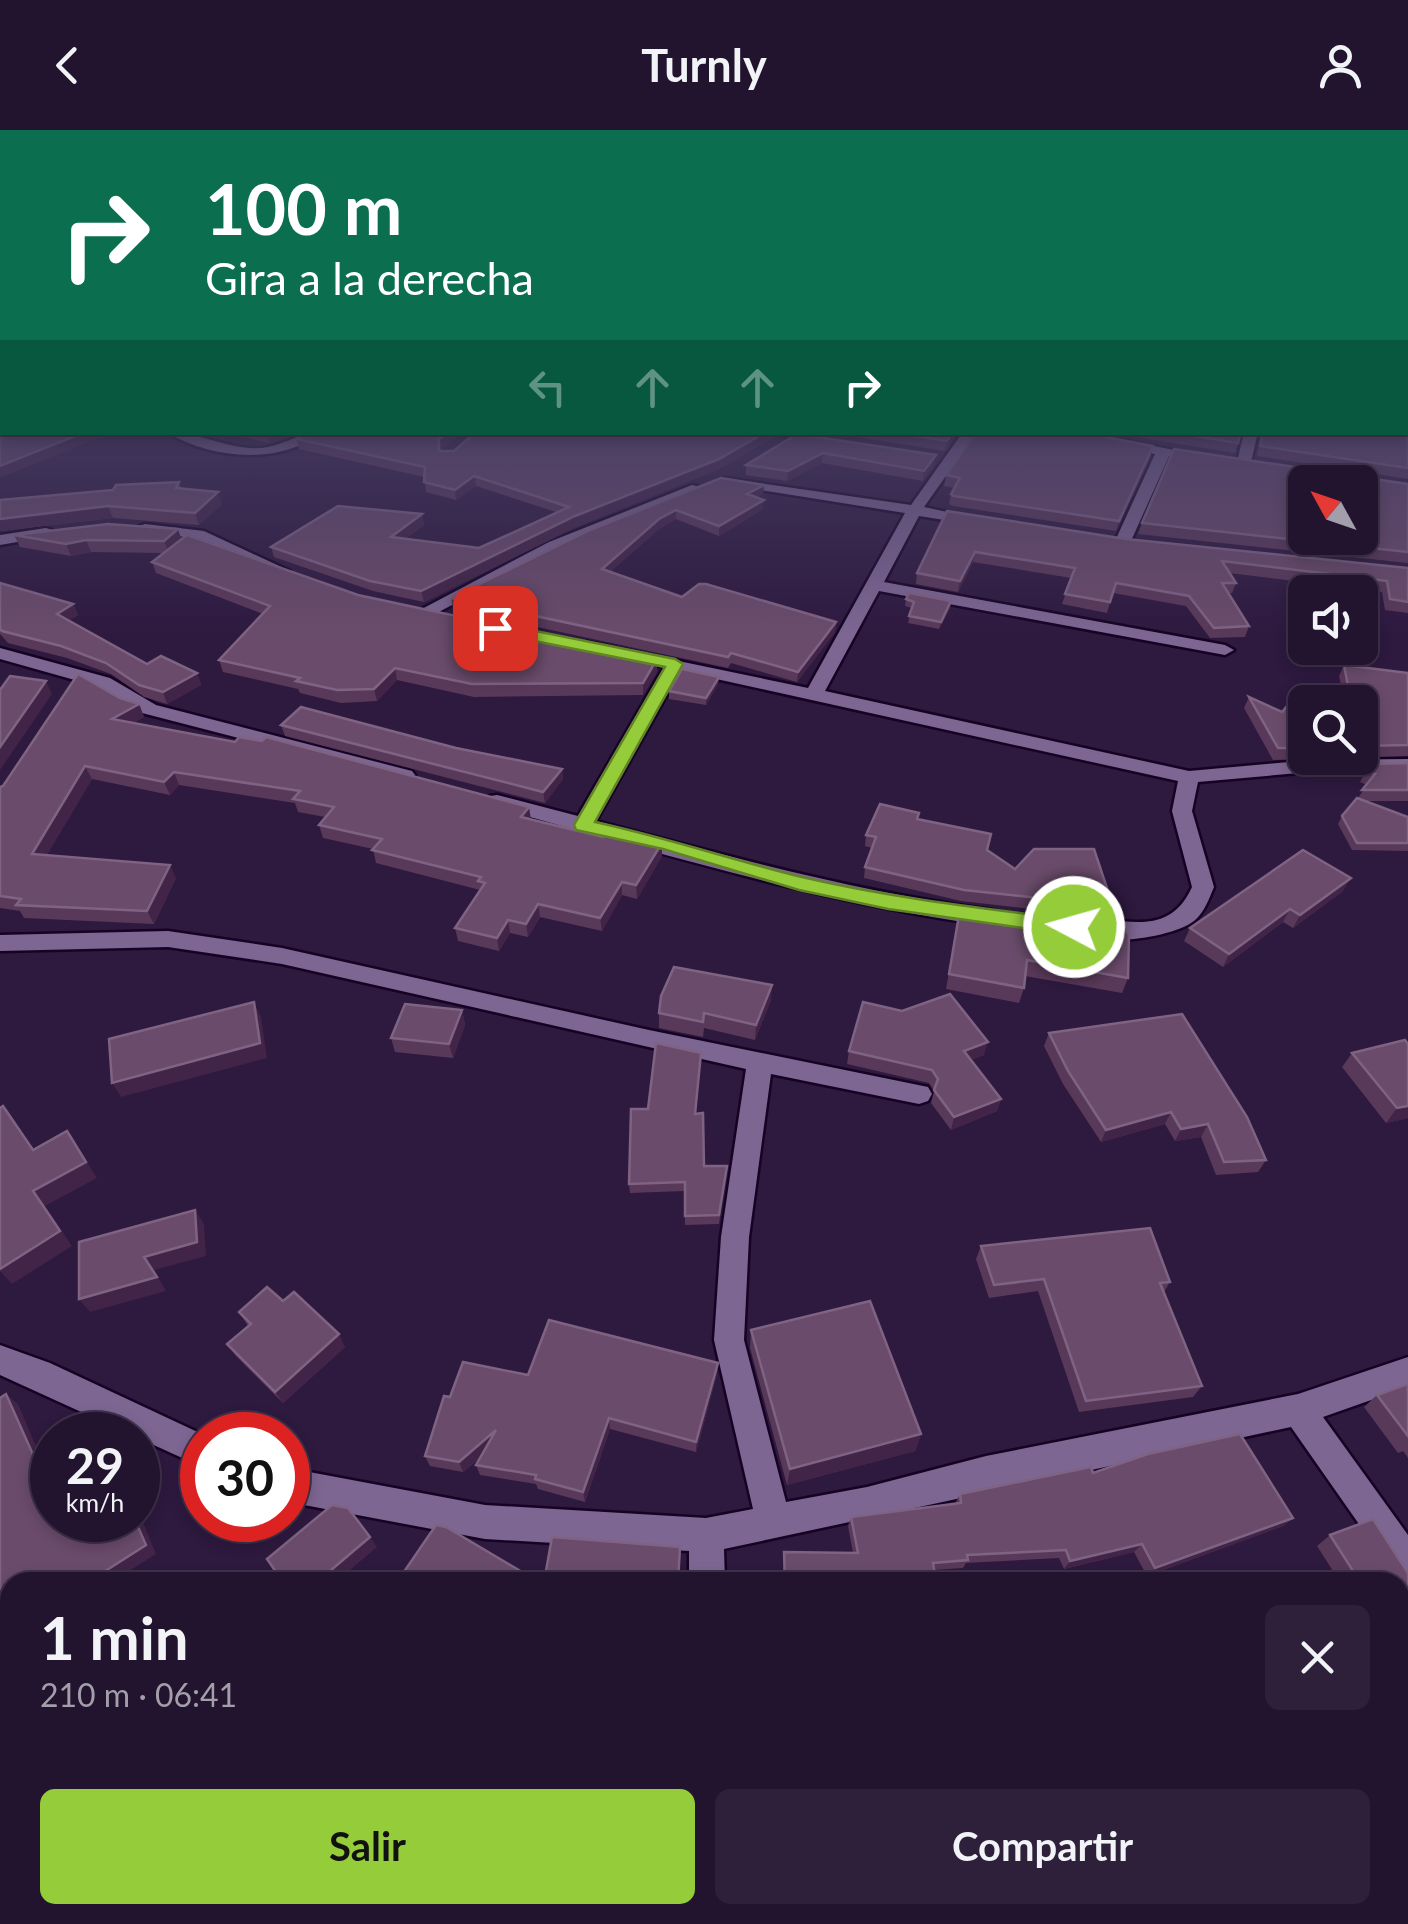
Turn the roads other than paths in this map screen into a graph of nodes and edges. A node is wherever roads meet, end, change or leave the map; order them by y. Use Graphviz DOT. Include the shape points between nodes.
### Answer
graph roads {
  1 [pos="740,469"];
  2 [pos="946,469"];
  3 [pos="1155,469"];
  4 [pos="720,479"];
  5 [pos="914,511"];
  6 [pos="990,522"];
  7 [pos="130,528"];
  8 [pos="66,531"];
  9 [pos="1104,538"];
  10 [pos="0,540"];
  11 [pos="1123,540"];
  12 [pos="1141,543"];
  13 [pos="301,578"];
  14 [pos="874,586"];
  15 [pos="405,604"];
  16 [pos="427,611"];
  17 [pos="461,620"];
  18 [pos="565,641"];
  19 [pos="1225,650"];
  20 [pos="0,653"];
  21 [pos="675,664"];
  22 [pos="814,694"];
  23 [pos="1408,765"];
  24 [pos="1189,777"];
  25 [pos="421,779"];
  26 [pos="475,794"];
  27 [pos="583,825"];
  28 [pos="1008,920"];
  29 [pos="1062,926"];
  30 [pos="0,943"];
  31 [pos="760,1062"];
  32 [pos="919,1094"];
  33 [pos="0,1360"];
  34 [pos="1408,1372"];
  35 [pos="1298,1410"];
  36 [pos="180,1441"];
  37 [pos="310,1489"];
  38 [pos="774,1523"];
  39 [pos="706,1536"];
  40 [pos="1408,1564"];
  41 [pos="707,1572"];
  1 -- 4 [label="street"];
  2 -- 5 [label="street"];
  3 -- 11 [label="street"];
  4 -- 5 [label="street"];
  4 -- 16 [label="street" via="555,545"];
  5 -- 6 [label="street"];
  5 -- 14 [label="street"];
  7 -- 13 [label="street" via="198,534"];
  8 -- 10 [label="street"];
  9 -- 11 [label="street"];
  11 -- 12 [label="street"];
  14 -- 19 [label="street"];
  14 -- 22 [label="street"];
  15 -- 16 [label="street"];
  16 -- 17 [label="street"];
  18 -- 21 [label="street"];
  20 -- 25 [label="street" via="74,681 104,682 149,709"];
  21 -- 22 [label="street"];
  21 -- 27 [label="street"];
  22 -- 24 [label="street"];
  23 -- 24 [label="street"];
  24 -- 29 [label="street" via="1182,811 1203,887 1188,914 1131,932"];
  26 -- 27 [label="street"];
  27 -- 28 [label="street" via="799,883"];
  30 -- 31 [label="street" via="168,939 282,956"];
  31 -- 32 [label="street"];
  31 -- 38 [label="street" via="735,1237 729,1340"];
  33 -- 36 [label="street"];
  34 -- 35 [label="street"];
  35 -- 38 [label="street"];
  35 -- 40 [label="street"];
  37 -- 39 [label="street" via="485,1522"];
  38 -- 39 [label="street"];
  39 -- 41 [label="street"];
}
